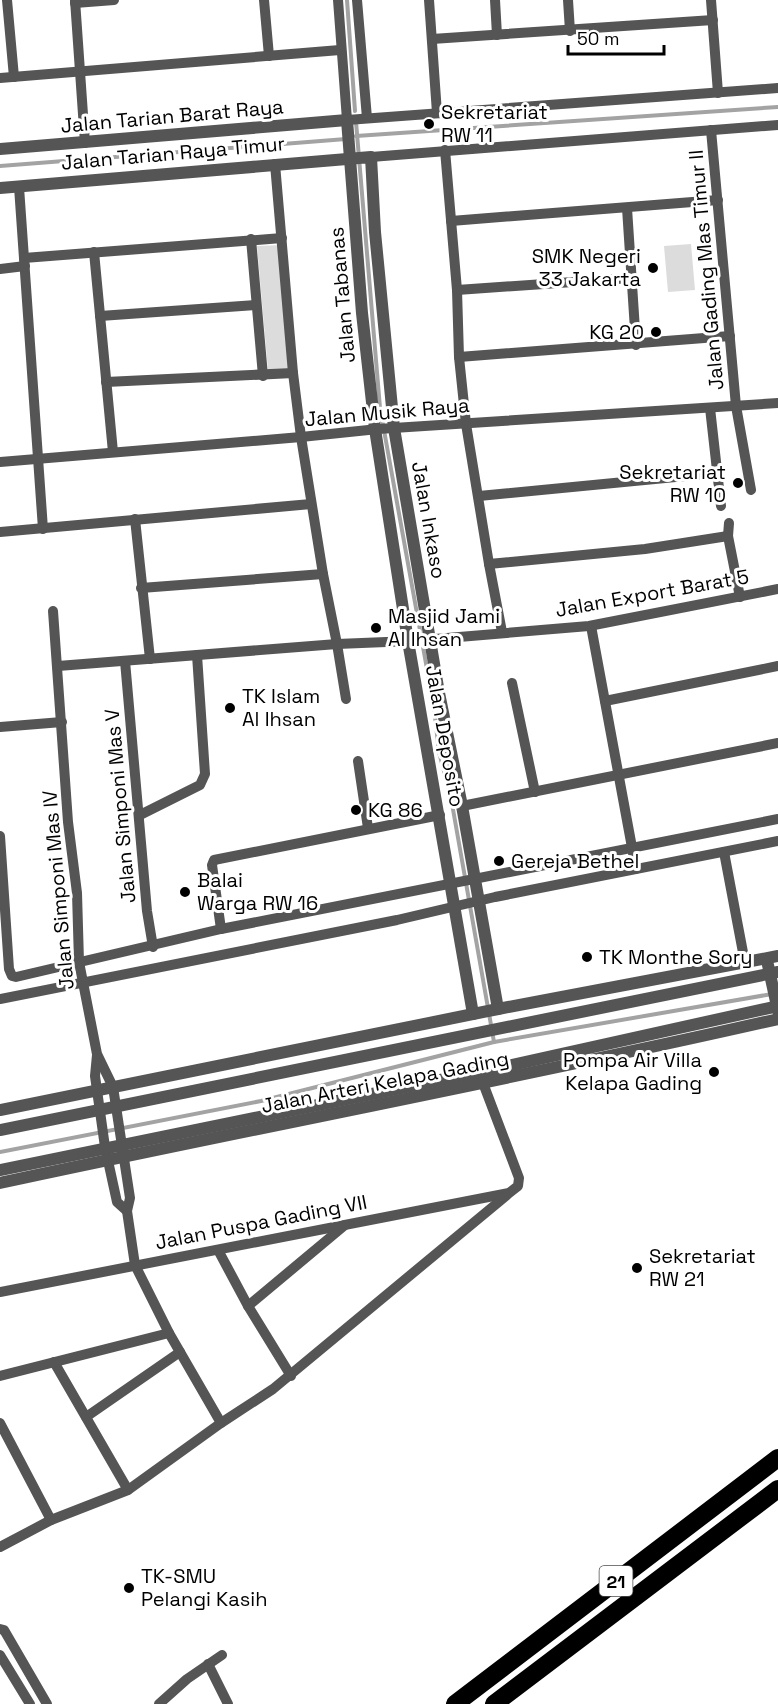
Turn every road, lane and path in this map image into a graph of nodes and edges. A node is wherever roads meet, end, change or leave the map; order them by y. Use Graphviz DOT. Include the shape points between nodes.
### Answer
graph roads {
  1 [pos="7,0"];
  2 [pos="114,0"];
  3 [pos="264,0"];
  4 [pos="338,0"];
  5 [pos="357,0"];
  6 [pos="429,0"];
  7 [pos="495,0"];
  8 [pos="568,0"];
  9 [pos="711,0"];
  10 [pos="75,2"];
  11 [pos="713,20"];
  12 [pos="570,31"];
  13 [pos="497,35"];
  14 [pos="432,39"];
  15 [pos="340,50"];
  16 [pos="269,56"];
  17 [pos="79,71"];
  18 [pos="14,77"];
  19 [pos="0,78"];
  20 [pos="778,88"];
  21 [pos="718,93"];
  22 [pos="437,113"];
  23 [pos="367,118"];
  24 [pos="347,124"];
  25 [pos="778,125"];
  26 [pos="711,130"];
  27 [pos="85,143"];
  28 [pos="0,149"];
  29 [pos="445,150"];
  30 [pos="351,157"];
  31 [pos="370,157"];
  32 [pos="275,164"];
  33 [pos="19,187"];
  34 [pos="0,188"];
  35 [pos="718,200"];
  36 [pos="627,208"];
  37 [pos="451,221"];
  38 [pos="282,238"];
  39 [pos="251,239"];
  40 [pos="94,252"];
  41 [pos="25,262"];
  42 [pos="0,269"];
  43 [pos="631,278"];
  44 [pos="457,290"];
  45 [pos="256,305"];
  46 [pos="100,316"];
  47 [pos="730,336"];
  48 [pos="636,345"];
  49 [pos="459,357"];
  50 [pos="293,373"];
  51 [pos="263,376"];
  52 [pos="106,382"];
  53 [pos="778,404"];
  54 [pos="736,406"];
  55 [pos="710,408"];
  56 [pos="466,424"];
  57 [pos="384,428"];
  58 [pos="301,437"];
  59 [pos="113,452"];
  60 [pos="39,458"];
  61 [pos="0,462"];
  62 [pos="717,473"];
  63 [pos="751,490"];
  64 [pos="479,496"];
  65 [pos="311,504"];
  66 [pos="721,507"];
  67 [pos="135,519"];
  68 [pos="729,523"];
  69 [pos="43,529"];
  70 [pos="0,532"];
  71 [pos="728,536"];
  72 [pos="489,564"];
  73 [pos="323,574"];
  74 [pos="141,588"];
  75 [pos="778,589"];
  76 [pos="740,597"];
  77 [pos="53,611"];
  78 [pos="591,626"];
  79 [pos="502,632"];
  80 [pos="427,640"];
  81 [pos="410,641"];
  82 [pos="337,644"];
  83 [pos="197,656"];
  84 [pos="150,659"];
  85 [pos="125,662"];
  86 [pos="57,666"];
  87 [pos="778,666"];
  88 [pos="512,683"];
  89 [pos="346,699"];
  90 [pos="605,701"];
  91 [pos="431,711"];
  92 [pos="62,723"];
  93 [pos="0,727"];
  94 [pos="778,743"];
  95 [pos="358,760"];
  96 [pos="618,775"];
  97 [pos="535,792"];
  98 [pos="462,806"];
  99 [pos="140,815"];
  100 [pos="440,815"];
  101 [pos="778,819"];
  102 [pos="368,828"];
  103 [pos="0,837"];
  104 [pos="778,841"];
  105 [pos="632,848"];
  106 [pos="724,852"];
  107 [pos="636,868"];
  108 [pos="473,880"];
  109 [pos="454,884"];
  110 [pos="477,901"];
  111 [pos="458,905"];
  112 [pos="221,929"];
  113 [pos="153,947"];
  114 [pos="773,957"];
  115 [pos="79,962"];
  116 [pos="745,963"];
  117 [pos="774,972"];
  118 [pos="83,984"];
  119 [pos="0,999"];
  120 [pos="776,1003"];
  121 [pos="486,1011"];
  122 [pos="778,1019"];
  123 [pos="97,1054"];
  124 [pos="483,1083"];
  125 [pos="113,1087"];
  126 [pos="96,1089"];
  127 [pos="0,1110"];
  128 [pos="99,1111"];
  129 [pos="118,1114"];
  130 [pos="0,1130"];
  131 [pos="123,1146"];
  132 [pos="106,1150"];
  133 [pos="0,1170"];
  134 [pos="0,1183"];
  135 [pos="509,1193"];
  136 [pos="127,1210"];
  137 [pos="345,1224"];
  138 [pos="218,1250"];
  139 [pos="135,1265"];
  140 [pos="0,1292"];
  141 [pos="248,1306"];
  142 [pos="169,1333"];
  143 [pos="180,1352"];
  144 [pos="54,1362"];
  145 [pos="0,1376"];
  146 [pos="291,1376"];
  147 [pos="86,1417"];
  148 [pos="0,1423"];
  149 [pos="221,1423"];
  150 [pos="778,1458"];
  151 [pos="778,1489"];
  152 [pos="128,1490"];
  153 [pos="51,1520"];
  154 [pos="0,1547"];
  155 [pos="0,1629"];
  156 [pos="0,1655"];
  157 [pos="222,1655"];
  158 [pos="208,1664"];
  159 [pos="161,1703"];
  160 [pos="30,1704"];
  161 [pos="47,1704"];
  162 [pos="228,1704"];
  163 [pos="454,1704"];
  164 [pos="494,1704"];
  1 -- 18 [label="street"];
  2 -- 10 [label="street"];
  3 -- 16 [label="street"];
  4 -- 15 [label="street"];
  5 -- 23 [label="street"];
  6 -- 14 [label="street"];
  7 -- 13 [label="street"];
  8 -- 12 [label="street"];
  9 -- 11 [label="street"];
  10 -- 17 [label="street"];
  11 -- 12 [label="street"];
  11 -- 21 [label="street"];
  12 -- 13 [label="street"];
  13 -- 14 [label="street"];
  14 -- 22 [label="street"];
  15 -- 16 [label="street"];
  15 -- 24 [label="street"];
  16 -- 17 [label="street"];
  17 -- 18 [label="street"];
  17 -- 27 [label="street"];
  18 -- 19 [label="street"];
  20 -- 21 [label="street"];
  21 -- 22 [label="street"];
  22 -- 23 [label="street"];
  23 -- 24 [label="street"];
  24 -- 27 [label="street, Jalan Tarian Barat Raya"];
  24 -- 30 [label="street, Jalan Tabanas"];
  25 -- 26 [label="street"];
  26 -- 29 [label="street"];
  26 -- 35 [label="street, Jalan Gading Mas Timur II"];
  27 -- 28 [label="street, Jalan Tarian Barat Raya"];
  29 -- 31 [label="street"];
  29 -- 37 [label="street"];
  30 -- 31 [label="street, Jalan Tarian Raya Timur"];
  30 -- 32 [label="street, Jalan Tarian Raya Timur"];
  30 -- 57 [label="street, Jalan Tabanas" via="362,313"];
  31 -- 57 [label="street"];
  32 -- 33 [label="street, Jalan Tarian Raya Timur"];
  32 -- 38 [label="street"];
  33 -- 34 [label="street, Jalan Tarian Raya Timur"];
  33 -- 41 [label="street"];
  35 -- 36 [label="street"];
  35 -- 47 [label="street, Jalan Gading Mas Timur II"];
  36 -- 37 [label="street"];
  36 -- 43 [label="street"];
  37 -- 44 [label="street"];
  38 -- 39 [label="street"];
  38 -- 50 [label="street"];
  39 -- 40 [label="street"];
  39 -- 45 [label="street"];
  40 -- 41 [label="street"];
  40 -- 46 [label="street"];
  41 -- 42 [label="street"];
  41 -- 60 [label="street"];
  43 -- 44 [label="street"];
  43 -- 48 [label="street"];
  44 -- 49 [label="street"];
  45 -- 46 [label="street"];
  45 -- 51 [label="street"];
  46 -- 52 [label="street"];
  47 -- 48 [label="street"];
  47 -- 54 [label="street, Jalan Gading Mas Timur II"];
  48 -- 49 [label="street"];
  49 -- 56 [label="street"];
  50 -- 51 [label="street"];
  50 -- 58 [label="street"];
  51 -- 52 [label="street"];
  52 -- 59 [label="street"];
  53 -- 54 [label="street, Jalan Musik Raya"];
  54 -- 55 [label="street, Jalan Musik Raya"];
  54 -- 63 [label="street, Jalan Gading Mas Timur II"];
  55 -- 56 [label="street, Jalan Musik Raya"];
  55 -- 62 [label="street"];
  56 -- 57 [label="street, Jalan Musik Raya"];
  56 -- 64 [label="street"];
  57 -- 58 [label="street, Jalan Musik Raya"];
  57 -- 80 [label="street, Jalan Inkaso"];
  57 -- 81 [label="street, Jalan Deposito"];
  58 -- 59 [label="street, Jalan Musik Raya"];
  58 -- 65 [label="street"];
  59 -- 60 [label="street, Jalan Musik Raya"];
  60 -- 61 [label="street, Jalan Musik Raya"];
  60 -- 69 [label="street"];
  62 -- 64 [label="street"];
  62 -- 66 [label="street"];
  64 -- 72 [label="street"];
  65 -- 67 [label="street"];
  65 -- 73 [label="street"];
  67 -- 69 [label="street"];
  67 -- 74 [label="street"];
  68 -- 71 [label="street"];
  69 -- 70 [label="street"];
  71 -- 72 [label="street" via="645,549"];
  71 -- 76 [label="street"];
  72 -- 79 [label="street"];
  73 -- 74 [label="street"];
  73 -- 82 [label="street"];
  74 -- 84 [label="street"];
  75 -- 76 [label="street, Jalan Export Barat 5"];
  76 -- 78 [label="street, Jalan Export Barat 5"];
  77 -- 86 [label="street, Jalan Simponi Mas IV"];
  78 -- 79 [label="street, Jalan Export Barat 5"];
  78 -- 90 [label="street"];
  79 -- 80 [label="street, Jalan Export Barat 5"];
  80 -- 81 [label="street, Jalan Export Barat 5"];
  80 -- 91 [label="street, Jalan Inkaso"];
  81 -- 82 [label="street, Jalan Export Barat 5"];
  81 -- 91 [label="street, Jalan Deposito"];
  82 -- 83 [label="street, Jalan Export Barat 5"];
  82 -- 89 [label="street"];
  83 -- 84 [label="street, Jalan Export Barat 5"];
  83 -- 99 [label="street" via="204,779 200,785"];
  84 -- 85 [label="street, Jalan Export Barat 5"];
  85 -- 86 [label="street, Jalan Export Barat 5"];
  85 -- 99 [label="street, Jalan Simponi Mas V"];
  86 -- 92 [label="street, Jalan Simponi Mas IV"];
  87 -- 90 [label="street"];
  88 -- 97 [label="street"];
  90 -- 96 [label="street"];
  91 -- 98 [label="street, Jalan Inkaso"];
  91 -- 100 [label="street, Jalan Deposito"];
  92 -- 93 [label="street"];
  92 -- 115 [label="street, Jalan Simponi Mas IV"];
  94 -- 96 [label="street"];
  95 -- 102 [label="street"];
  96 -- 97 [label="street"];
  96 -- 105 [label="street"];
  97 -- 98 [label="street"];
  98 -- 108 [label="street, Jalan Inkaso"];
  99 -- 113 [label="street, Jalan Simponi Mas V"];
  100 -- 102 [label="street"];
  100 -- 109 [label="street, Jalan Deposito"];
  101 -- 105 [label="street"];
  102 -- 112 [label="street" via="214,860"];
  103 -- 115 [label="street" via="12,976"];
  104 -- 106 [label="street"];
  105 -- 107 [label="street"];
  105 -- 108 [label="street"];
  106 -- 107 [label="street"];
  106 -- 116 [label="street"];
  107 -- 110 [label="street"];
  108 -- 109 [label="street"];
  108 -- 110 [label="street, Jalan Inkaso"];
  109 -- 111 [label="street, Jalan Deposito"];
  109 -- 112 [label="street"];
  110 -- 111 [label="street"];
  110 -- 121 [label="street, Jalan Inkaso"];
  111 -- 118 [label="street"];
  111 -- 121 [label="street, Jalan Deposito"];
  112 -- 113 [label="street"];
  113 -- 115 [label="street"];
  114 -- 116 [label="street"];
  114 -- 117 [label="street"];
  115 -- 118 [label="street, Jalan Simponi Mas IV"];
  116 -- 121 [label="street"];
  117 -- 120 [label="street"];
  117 -- 129 [label="street, Jalan Arteri Kelapa Gading" via="482,1032"];
  118 -- 119 [label="street"];
  118 -- 123 [label="street, Jalan Simponi Mas IV"];
  120 -- 131 [label="street, Jalan Arteri Kelapa Gading" via="489,1070"];
  121 -- 125 [label="street"];
  122 -- 124 [label="street, Jalan Arteri Kelapa Gading"];
  123 -- 125 [label="street, Jalan Simponi Mas IV"];
  123 -- 126 [label="street, Jalan Simponi Mas IV"];
  124 -- 131 [label="street, Jalan Arteri Kelapa Gading"];
  124 -- 135 [label="street" via="519,1178 518,1186"];
  125 -- 126 [label="street"];
  125 -- 129 [label="street, Jalan Simponi Mas IV"];
  126 -- 127 [label="street"];
  126 -- 128 [label="street, Jalan Simponi Mas IV"];
  128 -- 129 [label="street, Jalan Arteri Kelapa Gading"];
  128 -- 130 [label="street, Jalan Arteri Kelapa Gading"];
  128 -- 132 [label="street, Jalan Simponi Mas IV"];
  129 -- 131 [label="street, Jalan Simponi Mas IV"];
  131 -- 132 [label="street, Jalan Arteri Kelapa Gading"];
  131 -- 136 [label="street, Jalan Simponi Mas IV" via="130,1198"];
  132 -- 133 [label="street, Jalan Arteri Kelapa Gading"];
  132 -- 134 [label="street, Jalan Arteri Kelapa Gading"];
  132 -- 136 [label="street, Jalan Simponi Mas IV" via="117,1202"];
  135 -- 137 [label="street, Jalan Puspa Gading VII"];
  135 -- 146 [label="street"];
  136 -- 139 [label="street"];
  137 -- 138 [label="street, Jalan Puspa Gading VII"];
  137 -- 141 [label="street"];
  138 -- 139 [label="street, Jalan Puspa Gading VII"];
  138 -- 141 [label="street"];
  139 -- 140 [label="street, Jalan Puspa Gading VII"];
  139 -- 142 [label="street"];
  141 -- 146 [label="street"];
  142 -- 143 [label="street"];
  142 -- 144 [label="street"];
  143 -- 147 [label="street"];
  143 -- 149 [label="street"];
  144 -- 145 [label="street"];
  144 -- 147 [label="street"];
  146 -- 149 [label="street"];
  147 -- 152 [label="street"];
  148 -- 153 [label="street"];
  149 -- 152 [label="street"];
  150 -- 163 [label="highway, 21"];
  151 -- 164 [label="highway, 21"];
  152 -- 153 [label="street"];
  153 -- 154 [label="street"];
  155 -- 161 [label="street"];
  156 -- 160 [label="street"];
  157 -- 158 [label="street"];
  158 -- 159 [label="street"];
  158 -- 162 [label="street"];
}
